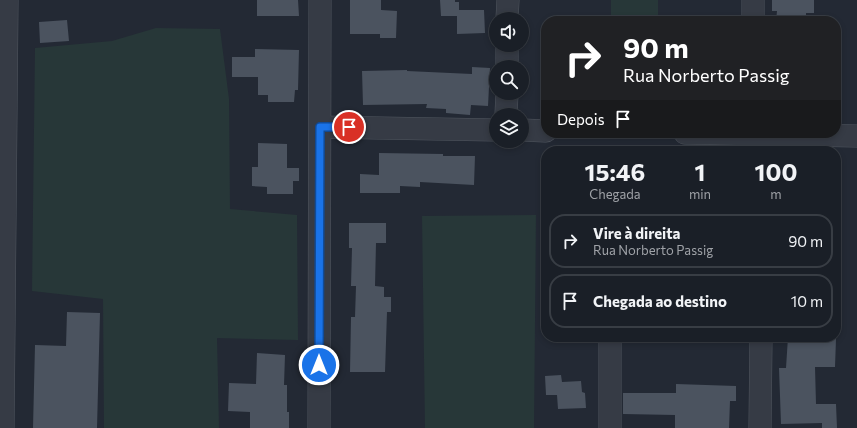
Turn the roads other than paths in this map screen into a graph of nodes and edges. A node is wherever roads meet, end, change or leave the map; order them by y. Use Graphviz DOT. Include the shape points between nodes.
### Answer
graph roads {
  1 [pos="8,0"];
  2 [pos="320,0"];
  3 [pos="508,0"];
  4 [pos="753,0"];
  5 [pos="507,12"];
  6 [pos="752,16"];
  7 [pos="320,127"];
  8 [pos="489,130"];
  9 [pos="529,130"];
  10 [pos="541,131"];
  11 [pos="841,136"];
  12 [pos="857,136"];
  13 [pos="748,138"];
  14 [pos="792,138"];
  15 [pos="760,139"];
  16 [pos="3,156"];
  17 [pos="610,342"];
  18 [pos="761,342"];
  19 [pos="3,428"];
  20 [pos="319,428"];
  21 [pos="610,428"];
  22 [pos="760,428"];
  1 -- 16 [label="street"];
  2 -- 7 [label="street"];
  3 -- 5 [label="street"];
  4 -- 6 [label="street"];
  7 -- 8 [label="street"];
  7 -- 20 [label="street"];
  9 -- 10 [label="street"];
  11 -- 12 [label="street"];
  13 -- 15 [label="street"];
  14 -- 15 [label="street"];
  16 -- 19 [label="street"];
  17 -- 21 [label="street"];
  18 -- 22 [label="street"];
}
